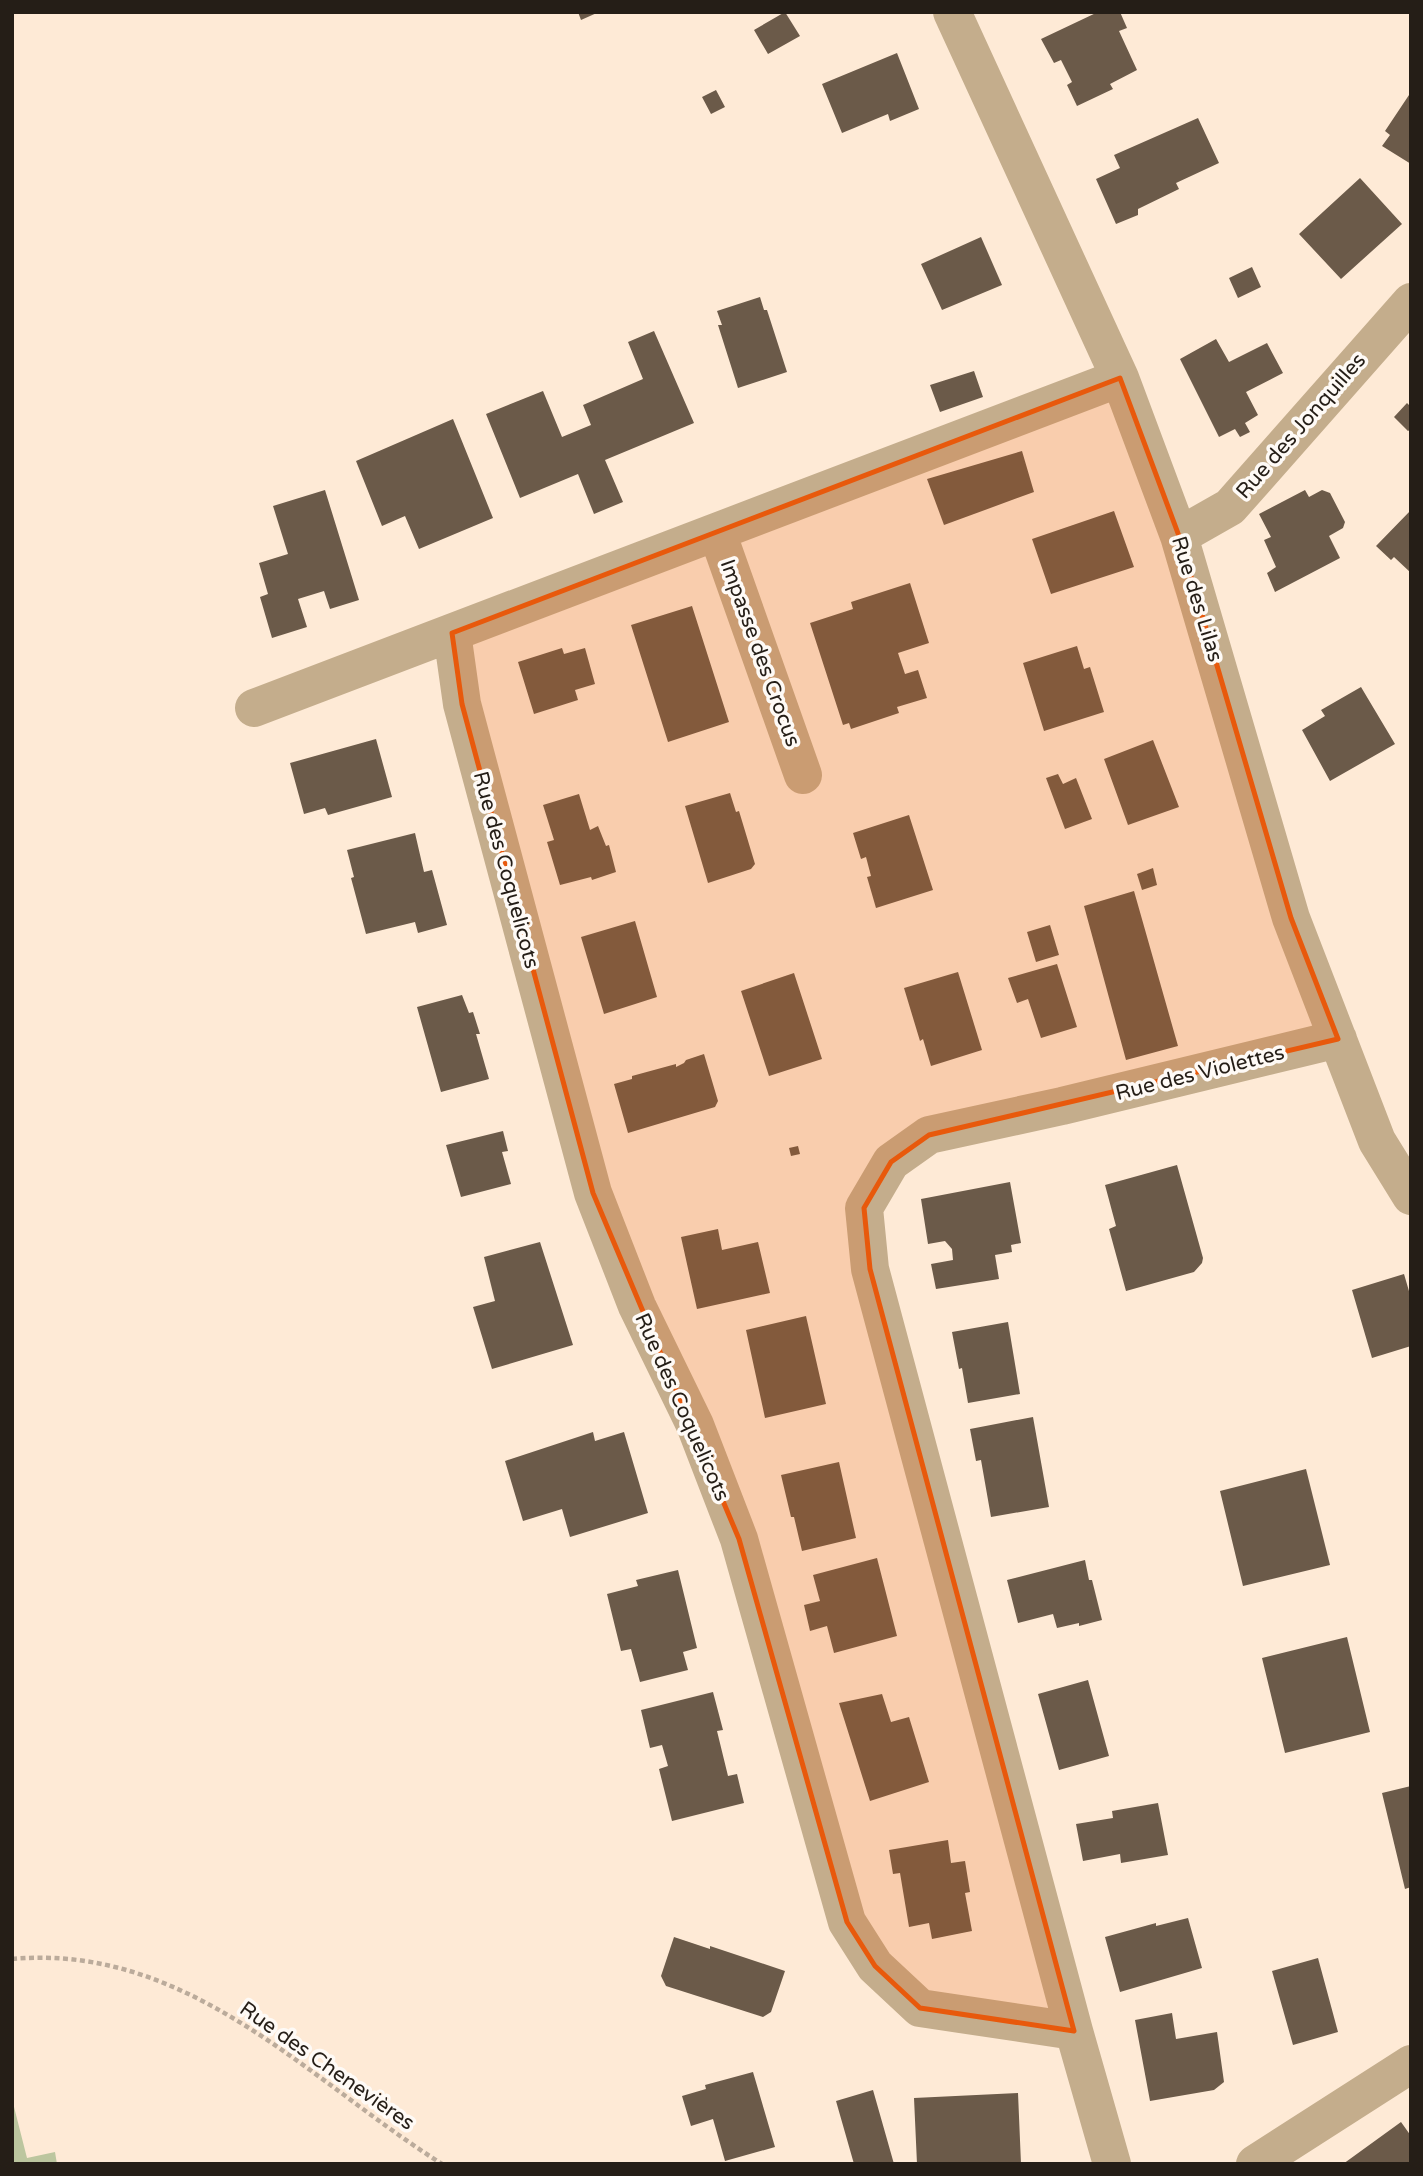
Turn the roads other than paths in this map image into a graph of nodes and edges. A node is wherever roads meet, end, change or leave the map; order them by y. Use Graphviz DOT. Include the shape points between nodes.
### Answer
graph roads {
  1 [pos="952,12"];
  2 [pos="1411,302"];
  3 [pos="1120,378"];
  4 [pos="717,532"];
  5 [pos="1179,536"];
  6 [pos="452,633"];
  7 [pos="254,708"];
  8 [pos="803,775"];
  9 [pos="1338,1039"];
  10 [pos="1411,1196"];
  11 [pos="1074,2031"];
  12 [pos="1411,2064"];
  13 [pos="1112,2164"];
  14 [pos="1255,2164"];
  1 -- 3 [label="street, Rue des Lilas"];
  2 -- 5 [label="street, Rue des Jonquilles" via="1230,507"];
  3 -- 4 [label="street"];
  3 -- 5 [label="street, Rue des Lilas"];
  4 -- 6 [label="street"];
  4 -- 8 [label="street, Impasse des Crocus"];
  5 -- 9 [label="street, Rue des Lilas" via="1291,918"];
  6 -- 7 [label="street"];
  6 -- 11 [label="street, Rue des Coquelicots" via="462,704 593,1193 637,1306 695,1425 740,1539 847,1922 875,1966 920,2008"];
  9 -- 10 [label="street, Rue des Lilas" via="1377,1141"];
  9 -- 11 [label="street, Rue des Violettes" via="929,1135 891,1162 864,1208 870,1269"];
  11 -- 13 [label="street, Rue des Violettes"];
  12 -- 14 [label="street"];
}
